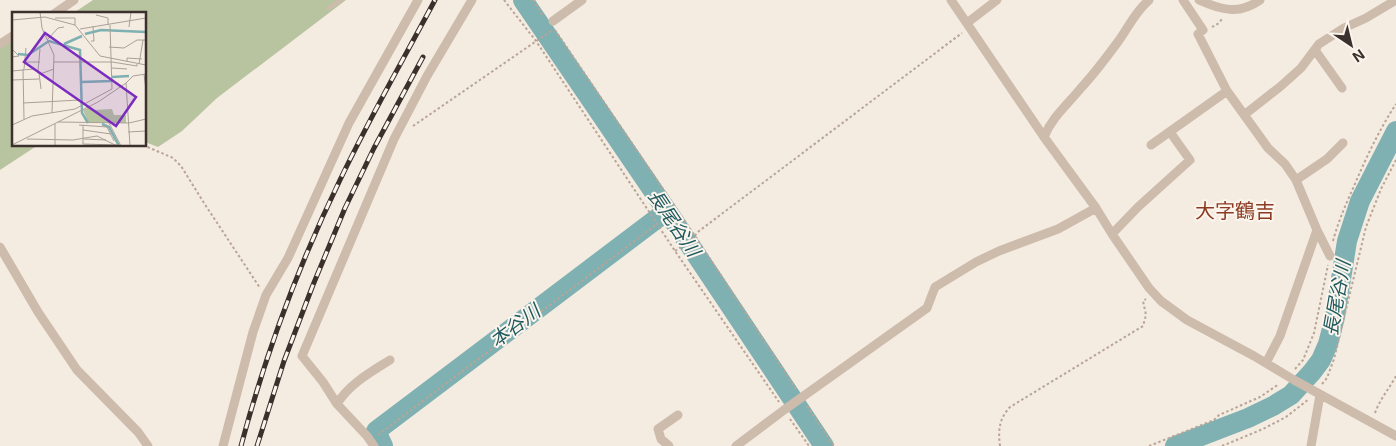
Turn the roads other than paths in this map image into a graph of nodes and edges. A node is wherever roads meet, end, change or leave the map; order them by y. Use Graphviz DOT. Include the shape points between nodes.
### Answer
graph roads {
  1 [pos="74,0"];
  2 [pos="341,0"];
  3 [pos="418,0"];
  4 [pos="472,0"];
  5 [pos="582,0"];
  6 [pos="951,0"];
  7 [pos="997,0"];
  8 [pos="1149,0"];
  9 [pos="1183,0"];
  10 [pos="1199,0"];
  11 [pos="1260,0"];
  12 [pos="1396,0"];
  13 [pos="330,8"];
  14 [pos="57,12"];
  15 [pos="551,23"];
  16 [pos="968,25"];
  17 [pos="12,36"];
  18 [pos="0,44"];
  19 [pos="1315,50"];
  20 [pos="1342,88"];
  21 [pos="1227,91"];
  22 [pos="1244,115"];
  23 [pos="1170,132"];
  24 [pos="1044,137"];
  25 [pos="1343,143"];
  26 [pos="1151,145"];
  27 [pos="1296,180"];
  28 [pos="1096,208"];
  29 [pos="1317,230"];
  30 [pos="1112,234"];
  31 [pos="0,247"];
  32 [pos="1330,256"];
  33 [pos="390,360"];
  34 [pos="1266,363"];
  35 [pos="1316,392"];
  36 [pos="338,404"];
  37 [pos="678,414"];
  38 [pos="1396,436"];
  39 [pos="372,443"];
  40 [pos="148,446"];
  41 [pos="223,446"];
  42 [pos="669,446"];
  43 [pos="736,446"];
  44 [pos="1311,446"];
  1 -- 14 [label="street"];
  2 -- 13 [label="lane"];
  3 -- 41 [label="street" via="349,123 288,258 266,295"];
  4 -- 36 [label="street" via="394,139 302,356"];
  5 -- 15 [label="street"];
  6 -- 16 [label="street"];
  7 -- 16 [label="street"];
  8 -- 24 [label="street" via="1049,125"];
  9 -- 21 [label="street" via="1203,30 1198,34"];
  10 -- 11 [label="street" via="1226,10 1246,8"];
  12 -- 19 [label="street" via="1344,28"];
  16 -- 24 [label="street"];
  17 -- 18 [label="street"];
  19 -- 20 [label="street"];
  19 -- 22 [label="street" via="1281,86"];
  21 -- 22 [label="street"];
  21 -- 23 [label="street"];
  22 -- 27 [label="street"];
  23 -- 26 [label="street"];
  23 -- 30 [label="street" via="1190,160"];
  24 -- 28 [label="street"];
  25 -- 27 [label="street"];
  27 -- 29 [label="street"];
  28 -- 30 [label="street"];
  28 -- 43 [label="street" via="1058,229 988,255 936,287 927,308"];
  29 -- 32 [label="street"];
  29 -- 34 [label="street" via="1280,336"];
  30 -- 34 [label="street" via="1161,301 1187,320"];
  31 -- 40 [label="street" via="77,370"];
  33 -- 36 [label="street" via="350,388"];
  34 -- 35 [label="street"];
  35 -- 38 [label="street"];
  35 -- 44 [label="street"];
  36 -- 39 [label="street"];
  37 -- 42 [label="street" via="658,429"];
}
